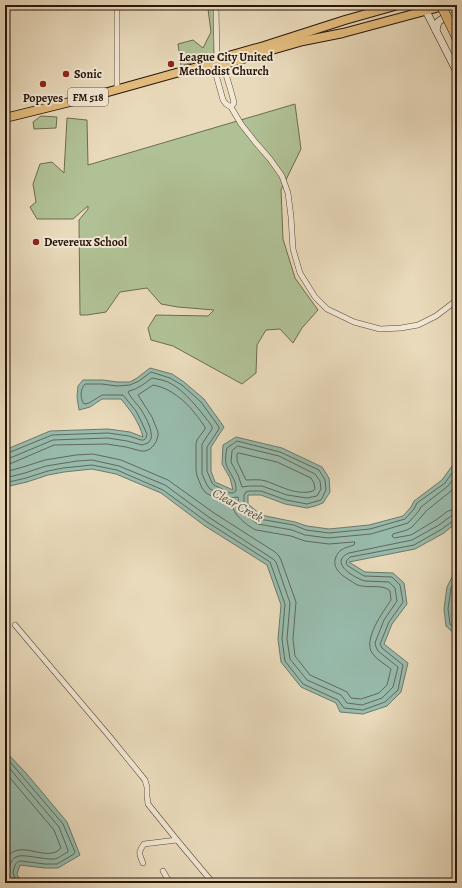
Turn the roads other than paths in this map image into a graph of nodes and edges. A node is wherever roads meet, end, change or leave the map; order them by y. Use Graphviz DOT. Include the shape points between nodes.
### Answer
graph roads {
  1 [pos="117,5"];
  2 [pos="216,5"];
  3 [pos="398,5"];
  4 [pos="441,5"];
  5 [pos="447,5"];
  6 [pos="424,8"];
  7 [pos="457,15"];
  8 [pos="436,30"];
  9 [pos="457,38"];
  10 [pos="218,64"];
  11 [pos="457,72"];
  12 [pos="117,89"];
  13 [pos="231,107"];
  14 [pos="5,118"];
  15 [pos="457,300"];
  16 [pos="15,625"];
  17 [pos="177,840"];
  18 [pos="143,863"];
  19 [pos="163,871"];
  20 [pos="170,883"];
  21 [pos="214,883"];
  1 -- 12 [label="street"];
  2 -- 10 [label="street"];
  3 -- 10 [label="main road, FM 518" via="225,57"];
  4 -- 9 [label="highway, bridge"];
  5 -- 6 [label="main road, FM 518"];
  6 -- 8 [label="main road"];
  6 -- 10 [label="main road, FM 518" via="389,21"];
  7 -- 8 [label="main road" via="445,17 438,22"];
  8 -- 11 [label="main road"];
  10 -- 12 [label="main road, FM 518"];
  10 -- 13 [label="street" via="224,70 232,95 234,103"];
  10 -- 13 [label="street" via="215,71 221,94 226,104"];
  12 -- 14 [label="main road, FM 518"];
  13 -- 15 [label="street" via="240,124 282,176 288,193 293,249 300,273 315,297 327,309 354,322 380,329 401,328 418,325 436,316"];
  16 -- 17 [label="street" via="144,780 148,804"];
  17 -- 18 [label="street" via="144,844 140,855"];
  17 -- 21 [label="street"];
  19 -- 20 [label="street"];
}
